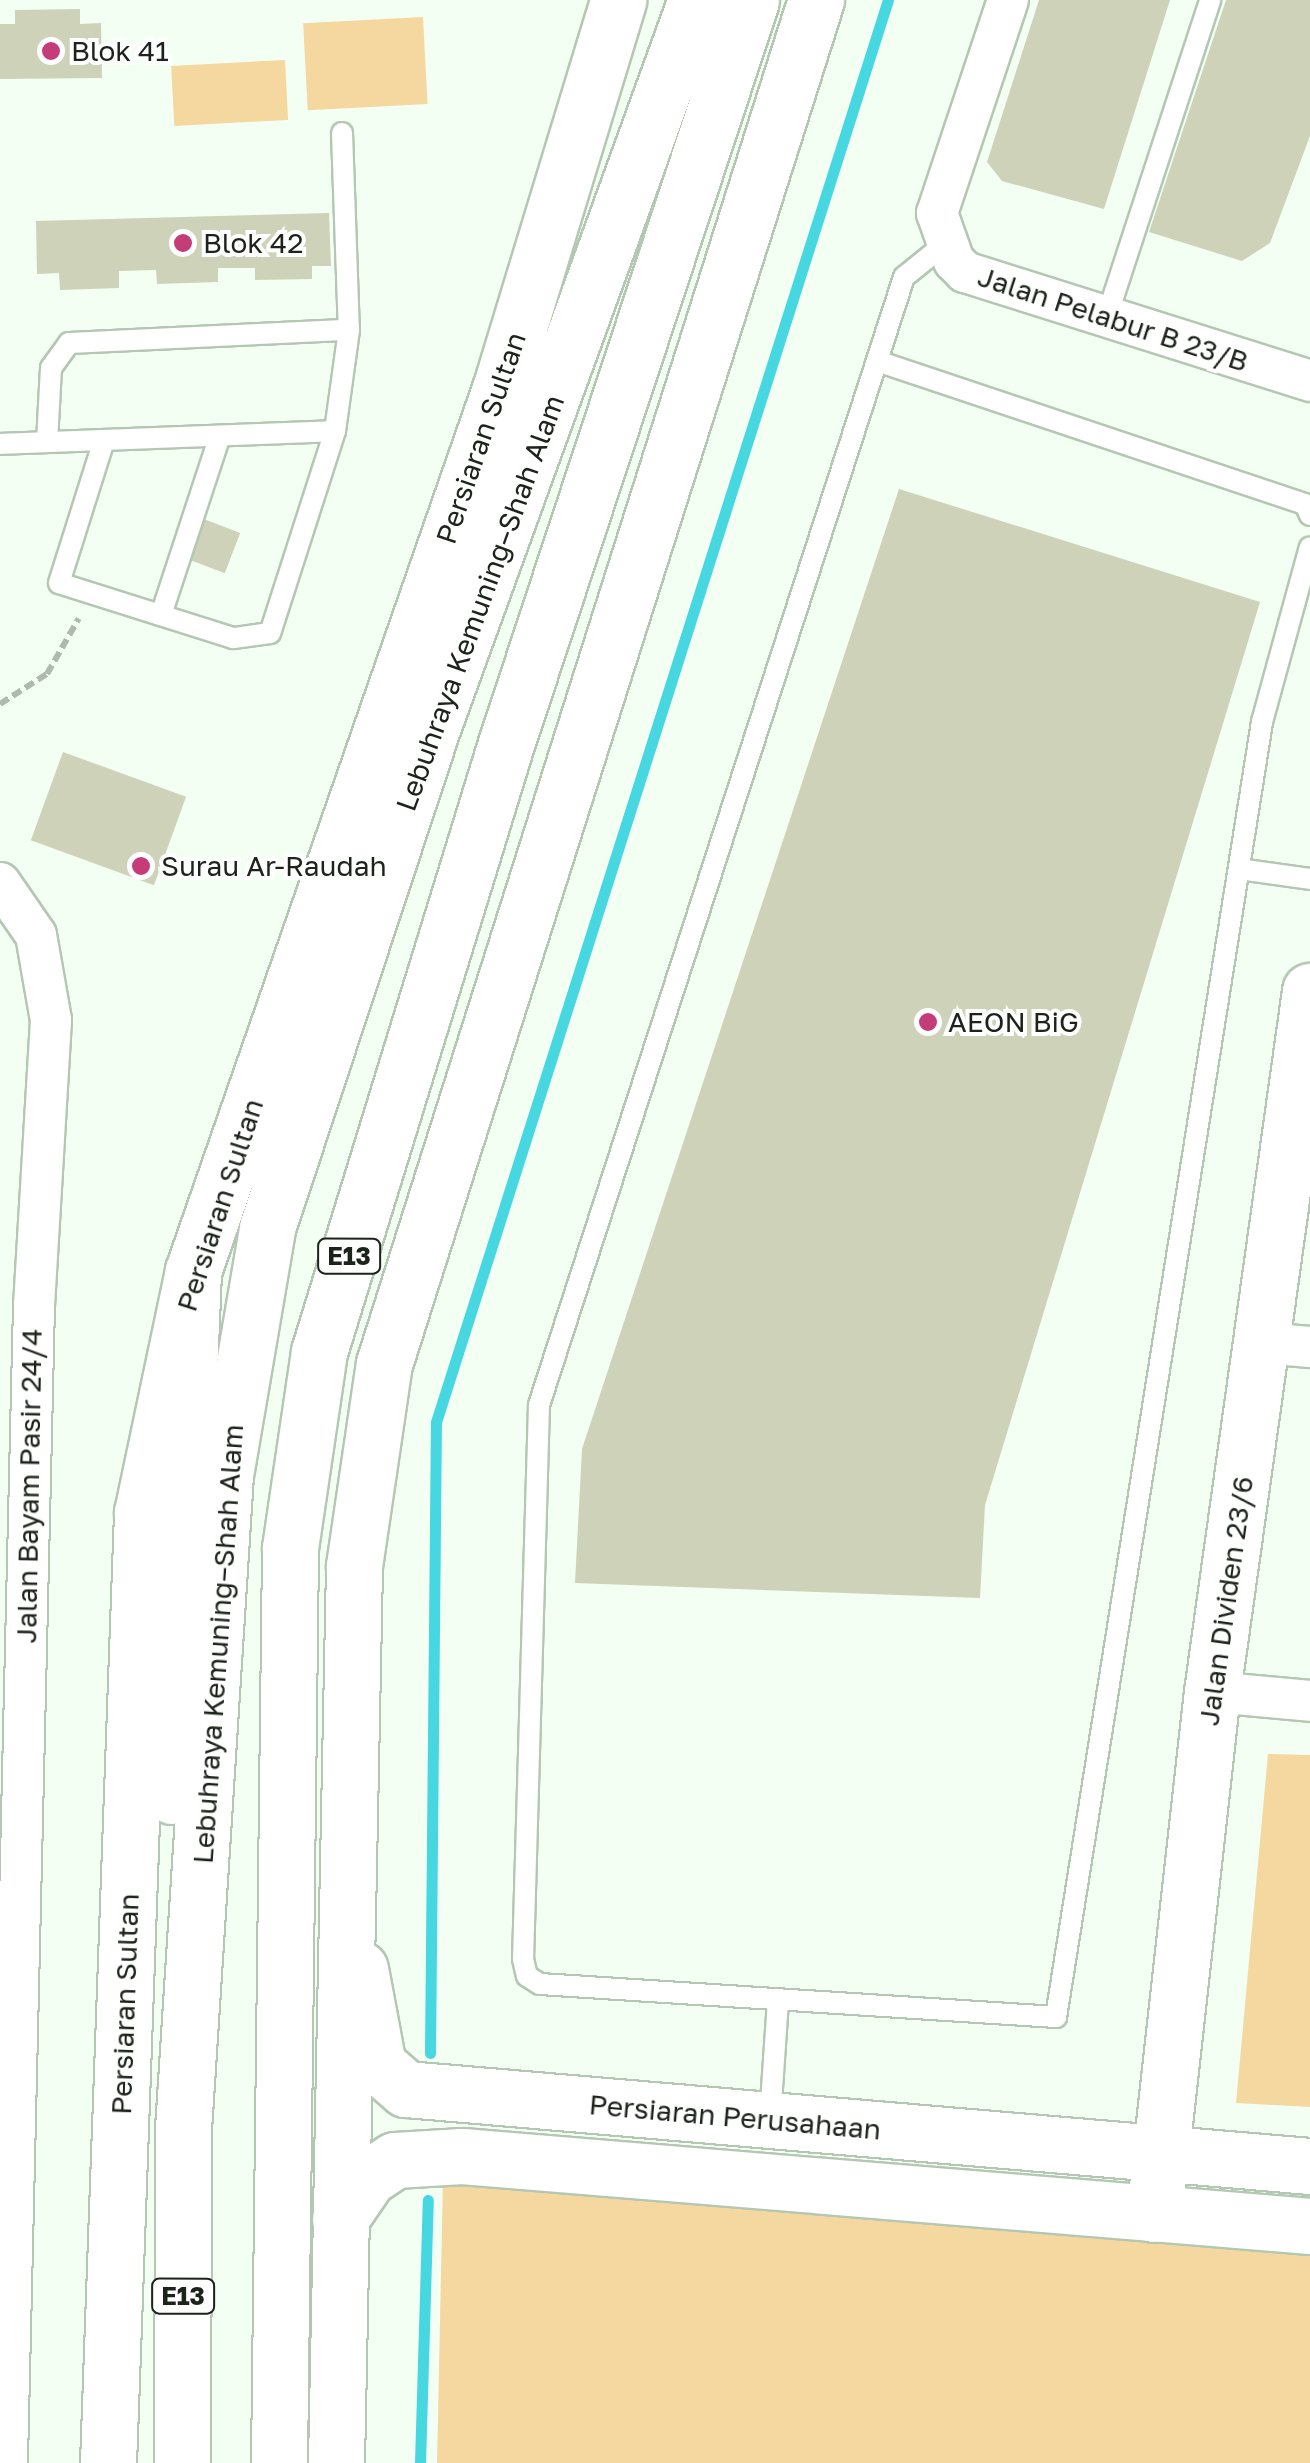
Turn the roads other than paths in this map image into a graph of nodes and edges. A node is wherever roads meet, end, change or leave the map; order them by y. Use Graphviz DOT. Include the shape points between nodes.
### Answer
graph roads {
  1 [pos="618,0"];
  2 [pos="696,0"];
  3 [pos="751,0"];
  4 [pos="816,0"];
  5 [pos="1008,0"];
  6 [pos="1210,0"];
  7 [pos="342,132"];
  8 [pos="946,243"];
  9 [pos="1106,319"];
  10 [pos="349,330"];
  11 [pos="876,361"];
  12 [pos="1310,381"];
  13 [pos="335,432"];
  14 [pos="220,436"];
  15 [pos="104,440"];
  16 [pos="48,442"];
  17 [pos="0,444"];
  18 [pos="1310,515"];
  19 [pos="1310,548"];
  20 [pos="162,615"];
  21 [pos="1238,869"];
  22 [pos="1310,878"];
  23 [pos="0,883"];
  24 [pos="1310,993"];
  25 [pos="193,1271"];
  26 [pos="17,1305"];
  27 [pos="1287,1345"];
  28 [pos="13,1598"];
  29 [pos="1212,1692"];
  30 [pos="1310,1700"];
  31 [pos="347,1857"];
  32 [pos="10,1903"];
  33 [pos="778,2000"];
  34 [pos="770,2120"];
  35 [pos="183,2129"];
  36 [pos="1159,2152"];
  37 [pos="1310,2166"];
  38 [pos="1154,2214"];
  39 [pos="340,2220"];
  40 [pos="6,2221"];
  41 [pos="1310,2226"];
  42 [pos="6,2463"];
  43 [pos="108,2463"];
  44 [pos="182,2463"];
  45 [pos="278,2463"];
  46 [pos="336,2463"];
  1 -- 25 [label="main road, Persiaran Sultan" via="502,382"];
  2 -- 35 [label="main road, Lebuhraya Kemuning–Shah Alam / E13" via="432,728 267,1228 225,1475"];
  3 -- 45 [label="main road, E13" via="505,747 320,1352 290,1548"];
  4 -- 31 [label="main road" via="384,1364 354,1566"];
  5 -- 8 [label="street, Jalan Pelabur B 23/B" via="938,213"];
  6 -- 9 [label="lane"];
  7 -- 10 [label="lane"];
  8 -- 9 [label="street, Jalan Pelabur B 23/B" via="965,272"];
  8 -- 11 [label="lane" via="904,277"];
  9 -- 12 [label="street, Jalan Pelabur B 23/B"];
  10 -- 13 [label="lane"];
  10 -- 16 [label="lane" via="70,343 51,368"];
  11 -- 18 [label="lane" via="1305,504"];
  11 -- 33 [label="lane" via="539,1405 527,1976 540,1984"];
  13 -- 14 [label="lane"];
  13 -- 20 [label="lane" via="270,633 233,638"];
  14 -- 15 [label="lane"];
  14 -- 20 [label="lane"];
  15 -- 16 [label="lane"];
  15 -- 20 [label="lane" via="59,583"];
  16 -- 17 [label="lane"];
  19 -- 21 [label="lane" via="1262,722"];
  21 -- 22 [label="lane"];
  21 -- 33 [label="lane" via="1064,2001 1056,2017 1034,2021"];
  23 -- 26 [label="street, Jalan Bayam Pasir 24/4" via="36,935 51,1020"];
  24 -- 27 [label="main road, Jalan Dividen 23/6"];
  25 -- 35 [label="main road" via="172,1743"];
  25 -- 43 [label="main road, Persiaran Sultan" via="142,1513"];
  26 -- 28 [label="street, Jalan Bayam Pasir 24/4"];
  27 -- 29 [label="main road, Jalan Dividen 23/6"];
  28 -- 32 [label="street, Jalan Bayam Pasir 24/4"];
  29 -- 30 [label="street"];
  29 -- 36 [label="main road, Jalan Dividen 23/6"];
  31 -- 34 [label="main road, Persiaran Perusahaan" via="366,2023 378,2065 406,2088"];
  31 -- 39 [label="main road"];
  32 -- 40 [label="street, Jalan Bayam Pasir 24/4"];
  33 -- 34 [label="lane"];
  34 -- 36 [label="main road, Persiaran Perusahaan"];
  35 -- 44 [label="main road, Lebuhraya Kemuning–Shah Alam / E13"];
  36 -- 37 [label="main road, Persiaran Perusahaan"];
  36 -- 38 [label="main road, Jalan Dividen 23/6"];
  38 -- 39 [label="main road" via="462,2156 394,2160 368,2178"];
  38 -- 41 [label="main road"];
  39 -- 46 [label="main road"];
  40 -- 42 [label="street, Jalan Bayam Pasir 24/4"];
}
